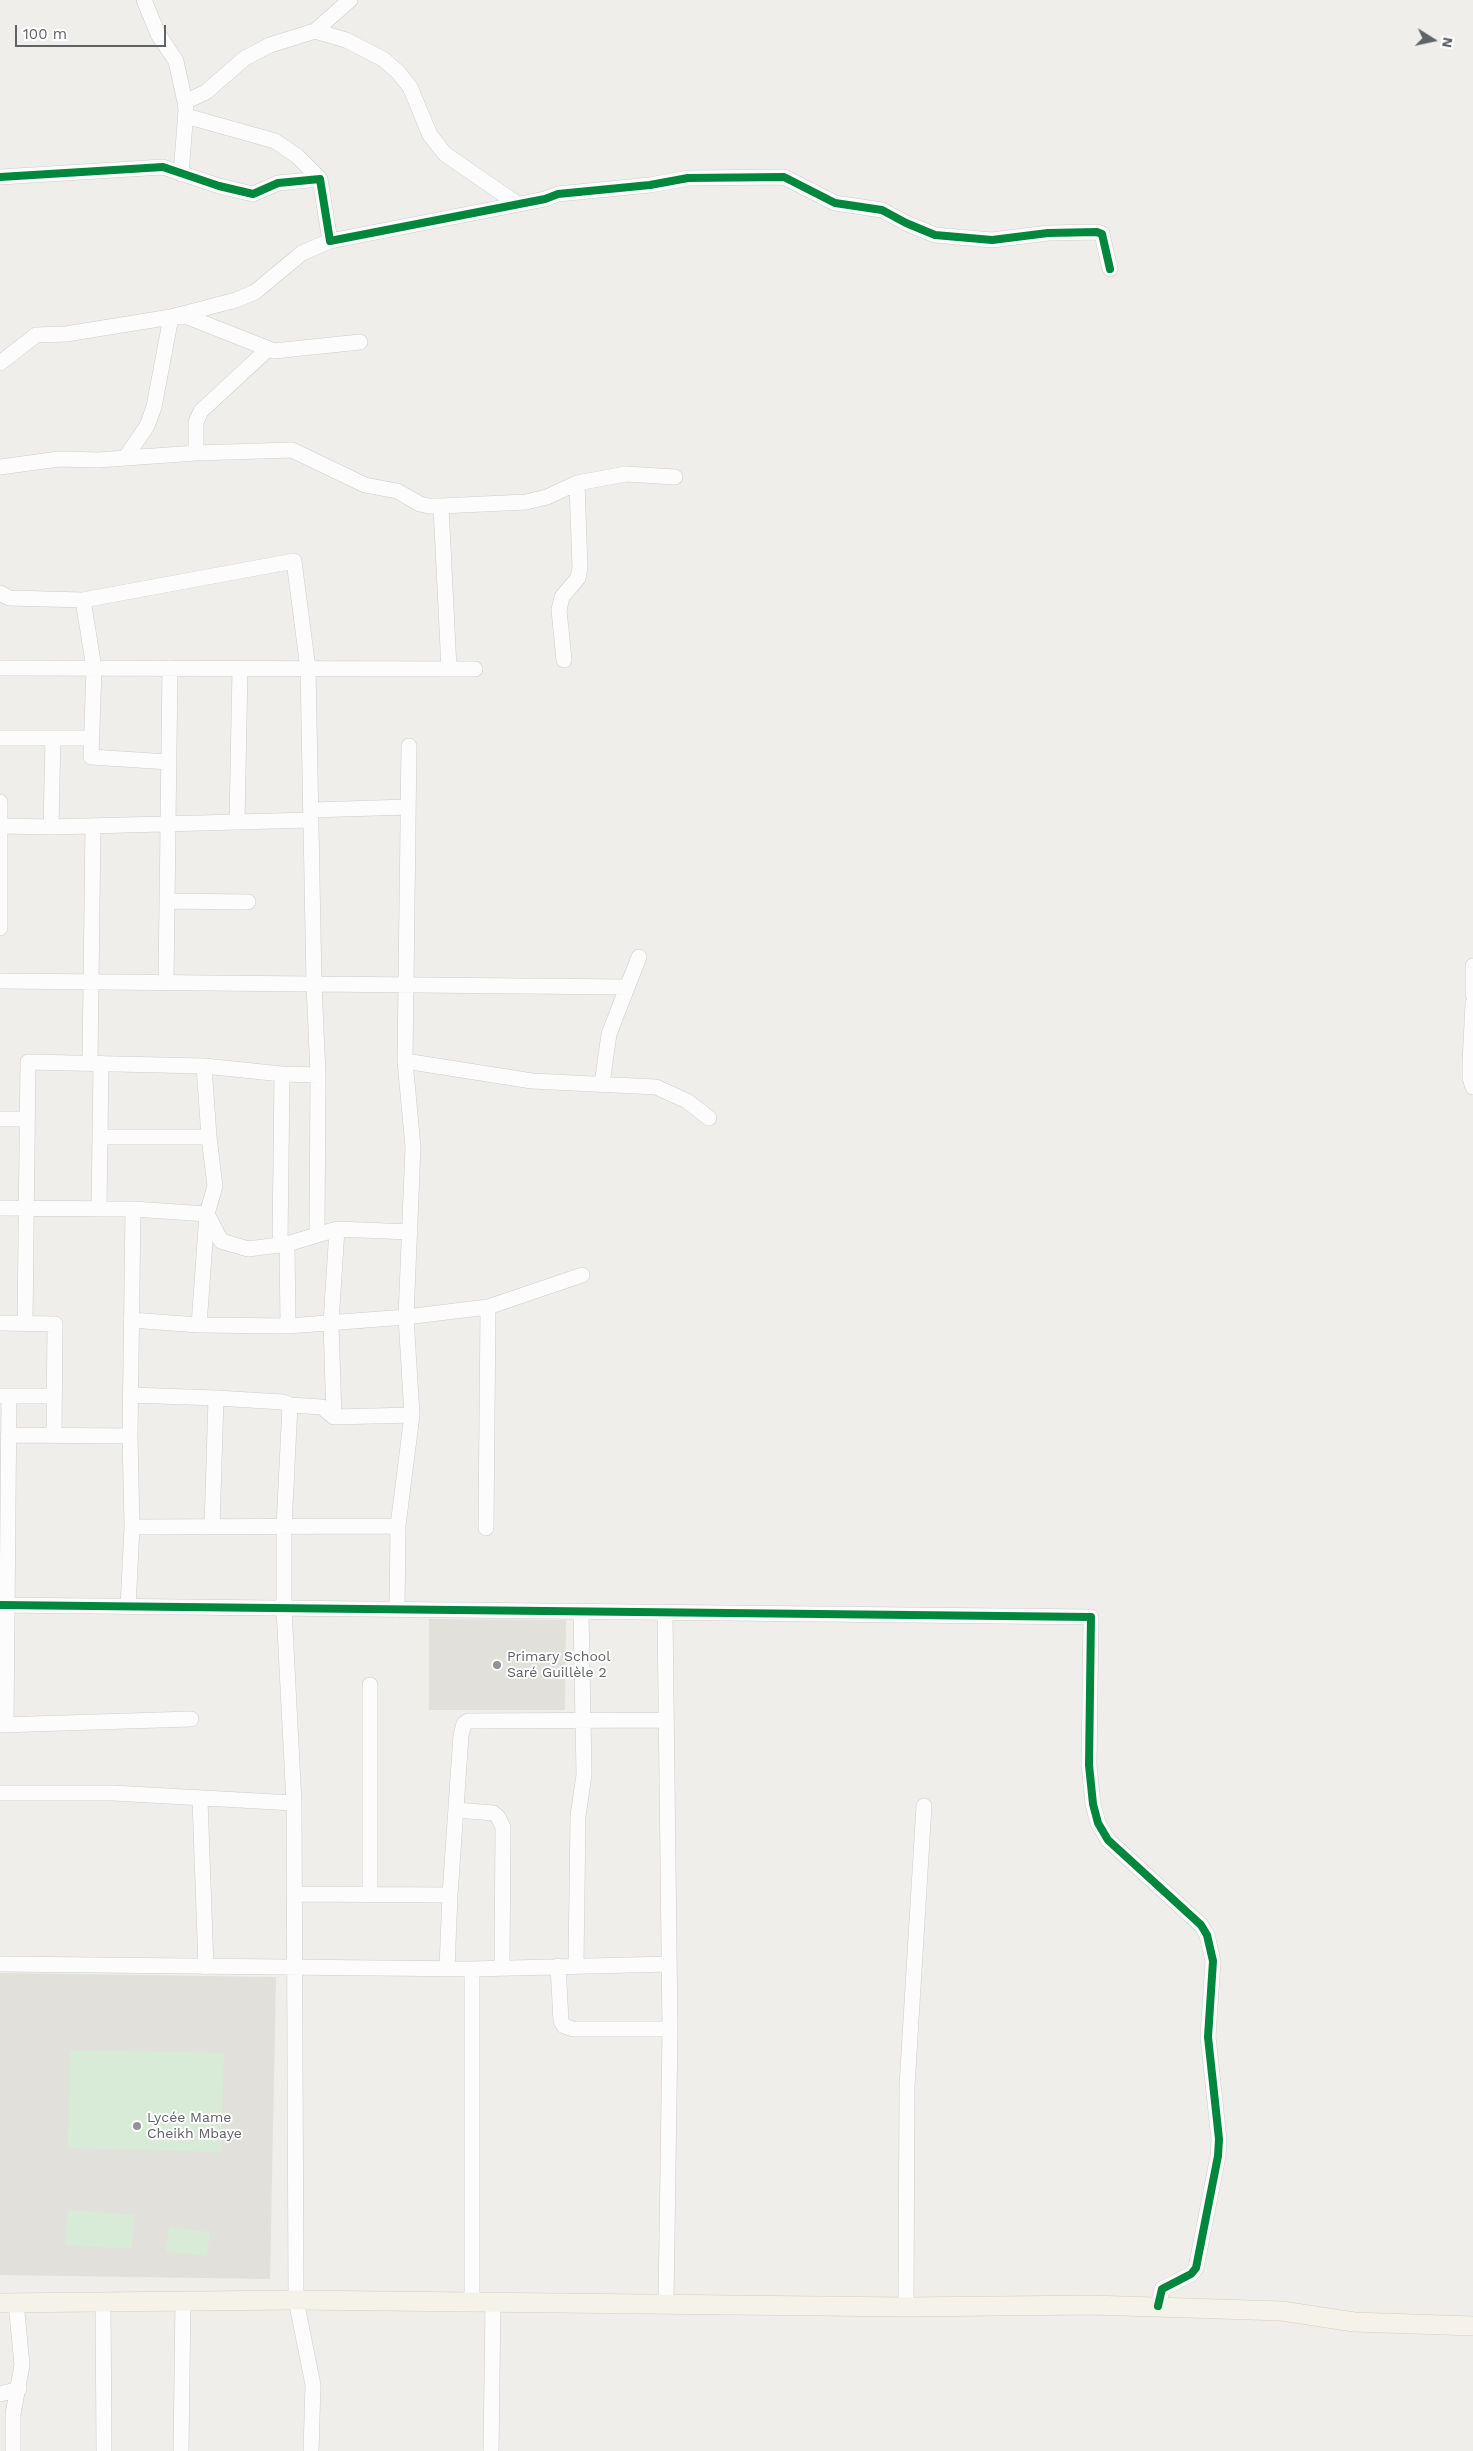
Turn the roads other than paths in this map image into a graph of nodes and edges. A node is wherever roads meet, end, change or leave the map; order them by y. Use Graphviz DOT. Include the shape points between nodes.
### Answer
graph roads {
  1 [pos="144,0"];
  2 [pos="350,0"];
  3 [pos="315,30"];
  4 [pos="185,109"];
  5 [pos="181,174"];
  6 [pos="0,177"];
  7 [pos="320,179"];
  8 [pos="516,203"];
  9 [pos="330,241"];
  10 [pos="1110,269"];
  11 [pos="171,317"];
  12 [pos="360,342"];
  13 [pos="267,350"];
  14 [pos="0,363"];
  15 [pos="196,453"];
  16 [pos="125,458"];
  17 [pos="0,467"];
  18 [pos="675,477"];
  19 [pos="577,483"];
  20 [pos="441,506"];
  21 [pos="0,593"];
  22 [pos="84,600"];
  23 [pos="564,660"];
  24 [pos="0,668"];
  25 [pos="94,668"];
  26 [pos="170,668"];
  27 [pos="240,669"];
  28 [pos="308,669"];
  29 [pos="449,669"];
  30 [pos="475,669"];
  31 [pos="0,738"];
  32 [pos="53,738"];
  33 [pos="91,738"];
  34 [pos="409,746"];
  35 [pos="168,762"];
  36 [pos="0,802"];
  37 [pos="408,806"];
  38 [pos="311,815"];
  39 [pos="237,822"];
  40 [pos="168,824"];
  41 [pos="1,826"];
  42 [pos="93,826"];
  43 [pos="52,827"];
  44 [pos="0,886"];
  45 [pos="167,901"];
  46 [pos="248,902"];
  47 [pos="0,928"];
  48 [pos="639,957"];
  49 [pos="1473,966"];
  50 [pos="0,981"];
  51 [pos="91,982"];
  52 [pos="166,982"];
  53 [pos="314,984"];
  54 [pos="406,985"];
  55 [pos="627,988"];
  56 [pos="1473,994"];
  57 [pos="1473,1003"];
  58 [pos="404,1061"];
  59 [pos="95,1063"];
  60 [pos="204,1066"];
  61 [pos="282,1074"];
  62 [pos="318,1075"];
  63 [pos="602,1084"];
  64 [pos="1473,1087"];
  65 [pos="709,1118"];
  66 [pos="0,1119"];
  67 [pos="28,1119"];
  68 [pos="100,1137"];
  69 [pos="208,1137"];
  70 [pos="0,1208"];
  71 [pos="26,1208"];
  72 [pos="99,1209"];
  73 [pos="133,1209"];
  74 [pos="206,1214"];
  75 [pos="337,1229"];
  76 [pos="410,1232"];
  77 [pos="317,1233"];
  78 [pos="283,1245"];
  79 [pos="582,1276"];
  80 [pos="488,1307"];
  81 [pos="406,1317"];
  82 [pos="132,1320"];
  83 [pos="0,1323"];
  84 [pos="331,1323"];
  85 [pos="25,1324"];
  86 [pos="199,1325"];
  87 [pos="288,1326"];
  88 [pos="130,1395"];
  89 [pos="4,1396"];
  90 [pos="54,1396"];
  91 [pos="216,1398"];
  92 [pos="290,1405"];
  93 [pos="412,1415"];
  94 [pos="334,1417"];
  95 [pos="8,1434"];
  96 [pos="54,1435"];
  97 [pos="130,1436"];
  98 [pos="398,1526"];
  99 [pos="132,1527"];
  100 [pos="212,1527"];
  101 [pos="284,1527"];
  102 [pos="486,1528"];
  103 [pos="4,1606"];
  104 [pos="128,1607"];
  105 [pos="284,1609"];
  106 [pos="398,1610"];
  107 [pos="581,1612"];
  108 [pos="665,1613"];
  109 [pos="370,1685"];
  110 [pos="191,1719"];
  111 [pos="666,1720"];
  112 [pos="582,1721"];
  113 [pos="3,1724"];
  114 [pos="0,1793"];
  115 [pos="200,1799"];
  116 [pos="294,1803"];
  117 [pos="924,1806"];
  118 [pos="456,1810"];
  119 [pos="294,1894"];
  120 [pos="370,1894"];
  121 [pos="450,1896"];
  122 [pos="0,1964"];
  123 [pos="669,1964"];
  124 [pos="576,1965"];
  125 [pos="558,1966"];
  126 [pos="206,1967"];
  127 [pos="294,1968"];
  128 [pos="447,1968"];
  129 [pos="502,1968"];
  130 [pos="472,1969"];
  131 [pos="670,2028"];
  132 [pos="183,2300"];
  133 [pos="296,2300"];
  134 [pos="102,2301"];
  135 [pos="8,2303"];
  136 [pos="493,2303"];
  137 [pos="472,2304"];
  138 [pos="666,2304"];
  139 [pos="1158,2306"];
  140 [pos="906,2307"];
  141 [pos="1473,2326"];
  142 [pos="19,2389"];
  143 [pos="0,2394"];
  144 [pos="13,2451"];
  145 [pos="104,2451"];
  146 [pos="181,2451"];
  147 [pos="311,2451"];
  148 [pos="491,2451"];
  1 -- 4 [label="street" via="158,34 176,61"];
  2 -- 3 [label="street"];
  3 -- 4 [label="street" via="270,45 245,58"];
  3 -- 8 [label="street" via="354,43 383,59 410,87 430,135 445,154"];
  4 -- 5 [label="street"];
  4 -- 7 [label="street" via="275,141 297,156"];
  5 -- 6 [label="street" via="163,166"];
  5 -- 7 [label="street" via="253,194 278,183"];
  7 -- 9 [label="street"];
  8 -- 9 [label="street"];
  8 -- 10 [label="street" via="558,194 688,178 784,177 835,203 882,210 942,236 992,240 1048,233 1097,232 1102,234"];
  9 -- 11 [label="street" via="302,253 255,292"];
  11 -- 13 [label="street" via="188,317"];
  11 -- 14 [label="street" via="66,334 36,335"];
  11 -- 16 [label="street" via="154,407 147,426"];
  12 -- 13 [label="street"];
  13 -- 15 [label="street" via="201,411 196,422"];
  15 -- 16 [label="street"];
  15 -- 20 [label="street" via="292,450 365,485 397,490 420,504"];
  16 -- 17 [label="street" via="59,459"];
  18 -- 19 [label="street" via="626,474"];
  19 -- 20 [label="street" via="547,497 526,502"];
  19 -- 23 [label="street" via="580,568 578,578 562,597 559,610"];
  20 -- 29 [label="street"];
  21 -- 22 [label="street" via="9,598"];
  22 -- 25 [label="street"];
  22 -- 28 [label="street" via="294,561"];
  24 -- 25 [label="street"];
  25 -- 26 [label="street"];
  25 -- 33 [label="street"];
  26 -- 27 [label="street"];
  26 -- 35 [label="street"];
  27 -- 28 [label="street"];
  27 -- 39 [label="street"];
  28 -- 29 [label="street"];
  28 -- 38 [label="street"];
  29 -- 30 [label="street"];
  31 -- 32 [label="street"];
  32 -- 33 [label="street"];
  32 -- 43 [label="street"];
  33 -- 35 [label="street" via="90,757"];
  34 -- 37 [label="street"];
  35 -- 40 [label="street"];
  36 -- 41 [label="street"];
  37 -- 38 [label="street"];
  37 -- 54 [label="street"];
  38 -- 39 [label="street"];
  38 -- 53 [label="street"];
  39 -- 40 [label="street"];
  40 -- 42 [label="street"];
  40 -- 45 [label="street"];
  41 -- 43 [label="street"];
  41 -- 44 [label="street"];
  42 -- 43 [label="street"];
  42 -- 51 [label="street"];
  44 -- 47 [label="street"];
  45 -- 46 [label="street"];
  45 -- 52 [label="street"];
  48 -- 55 [label="street"];
  49 -- 56 [label="street"];
  50 -- 51 [label="street"];
  51 -- 52 [label="street"];
  51 -- 59 [label="street"];
  52 -- 53 [label="street"];
  53 -- 54 [label="street"];
  53 -- 62 [label="street"];
  54 -- 55 [label="street"];
  54 -- 58 [label="street"];
  55 -- 63 [label="street" via="609,1034"];
  57 -- 64 [label="street" via="1470,1063"];
  58 -- 63 [label="street" via="532,1081"];
  58 -- 76 [label="street" via="413,1147"];
  59 -- 60 [label="street"];
  59 -- 67 [label="street" via="28,1062"];
  59 -- 68 [label="street"];
  60 -- 61 [label="street"];
  60 -- 69 [label="street"];
  61 -- 62 [label="street"];
  61 -- 78 [label="street"];
  62 -- 77 [label="street"];
  63 -- 65 [label="street" via="656,1087 687,1101"];
  66 -- 67 [label="street"];
  67 -- 71 [label="street"];
  68 -- 69 [label="street"];
  68 -- 72 [label="street"];
  69 -- 74 [label="street" via="215,1186"];
  70 -- 71 [label="street"];
  71 -- 72 [label="street"];
  71 -- 85 [label="street"];
  72 -- 73 [label="street"];
  73 -- 74 [label="street"];
  73 -- 82 [label="street"];
  74 -- 78 [label="street" via="221,1241 248,1249"];
  74 -- 86 [label="street"];
  75 -- 76 [label="street"];
  75 -- 77 [label="street"];
  75 -- 84 [label="street"];
  76 -- 81 [label="street"];
  77 -- 78 [label="street"];
  78 -- 87 [label="street"];
  79 -- 80 [label="street"];
  80 -- 81 [label="street"];
  80 -- 102 [label="street"];
  81 -- 84 [label="street"];
  81 -- 93 [label="street"];
  82 -- 86 [label="street"];
  82 -- 88 [label="street"];
  83 -- 85 [label="street"];
  84 -- 87 [label="street"];
  84 -- 94 [label="street"];
  85 -- 90 [label="street" via="55,1324"];
  86 -- 87 [label="street"];
  88 -- 91 [label="street"];
  88 -- 97 [label="street"];
  89 -- 90 [label="street"];
  89 -- 95 [label="street"];
  90 -- 96 [label="street"];
  91 -- 92 [label="street"];
  91 -- 100 [label="street"];
  92 -- 94 [label="street" via="322,1407"];
  92 -- 101 [label="street"];
  93 -- 94 [label="street"];
  93 -- 98 [label="street"];
  95 -- 96 [label="street"];
  95 -- 103 [label="street"];
  96 -- 97 [label="street"];
  97 -- 99 [label="street"];
  98 -- 101 [label="street"];
  98 -- 106 [label="street"];
  99 -- 100 [label="street"];
  99 -- 104 [label="street"];
  100 -- 101 [label="street"];
  101 -- 105 [label="street"];
  103 -- 104 [label="street"];
  103 -- 113 [label="street"];
  104 -- 105 [label="street"];
  105 -- 106 [label="street"];
  105 -- 116 [label="street"];
  106 -- 107 [label="street"];
  107 -- 108 [label="street"];
  107 -- 112 [label="street"];
  108 -- 111 [label="street"];
  108 -- 139 [label="street" via="1091,1617 1089,1765 1098,1823 1108,1840 1201,1924 1213,1960 1208,2037 1218,2156 1196,2268 1192,2274 1162,2288"];
  109 -- 120 [label="street"];
  110 -- 113 [label="street"];
  111 -- 112 [label="street"];
  111 -- 123 [label="street"];
  112 -- 118 [label="street" via="468,1721 464,1724"];
  112 -- 124 [label="street" via="584,1775 578,1816"];
  114 -- 115 [label="street" via="113,1793"];
  115 -- 116 [label="street"];
  115 -- 126 [label="street"];
  116 -- 119 [label="street"];
  117 -- 140 [label="street" via="907,2086"];
  118 -- 121 [label="street"];
  118 -- 129 [label="street" via="493,1813 503,1827"];
  119 -- 120 [label="street"];
  119 -- 127 [label="street"];
  120 -- 121 [label="street"];
  121 -- 128 [label="street"];
  122 -- 126 [label="street"];
  123 -- 124 [label="street"];
  123 -- 131 [label="street"];
  124 -- 125 [label="street"];
  125 -- 129 [label="street"];
  125 -- 131 [label="street" via="564,2026 572,2029"];
  126 -- 127 [label="street"];
  127 -- 128 [label="street"];
  127 -- 133 [label="street"];
  128 -- 130 [label="street"];
  129 -- 130 [label="street"];
  130 -- 137 [label="street"];
  131 -- 138 [label="street"];
  132 -- 133 [label="main road"];
  132 -- 134 [label="main road"];
  132 -- 146 [label="street"];
  133 -- 137 [label="main road"];
  133 -- 147 [label="street" via="313,2385"];
  134 -- 135 [label="main road"];
  134 -- 145 [label="street"];
  135 -- 142 [label="street" via="22,2366"];
  136 -- 137 [label="main road"];
  136 -- 138 [label="main road"];
  136 -- 148 [label="street"];
  138 -- 140 [label="main road"];
  139 -- 140 [label="main road"];
  139 -- 141 [label="main road" via="1282,2311 1354,2322"];
  142 -- 143 [label="street"];
  142 -- 144 [label="street" via="14,2414"];
}
